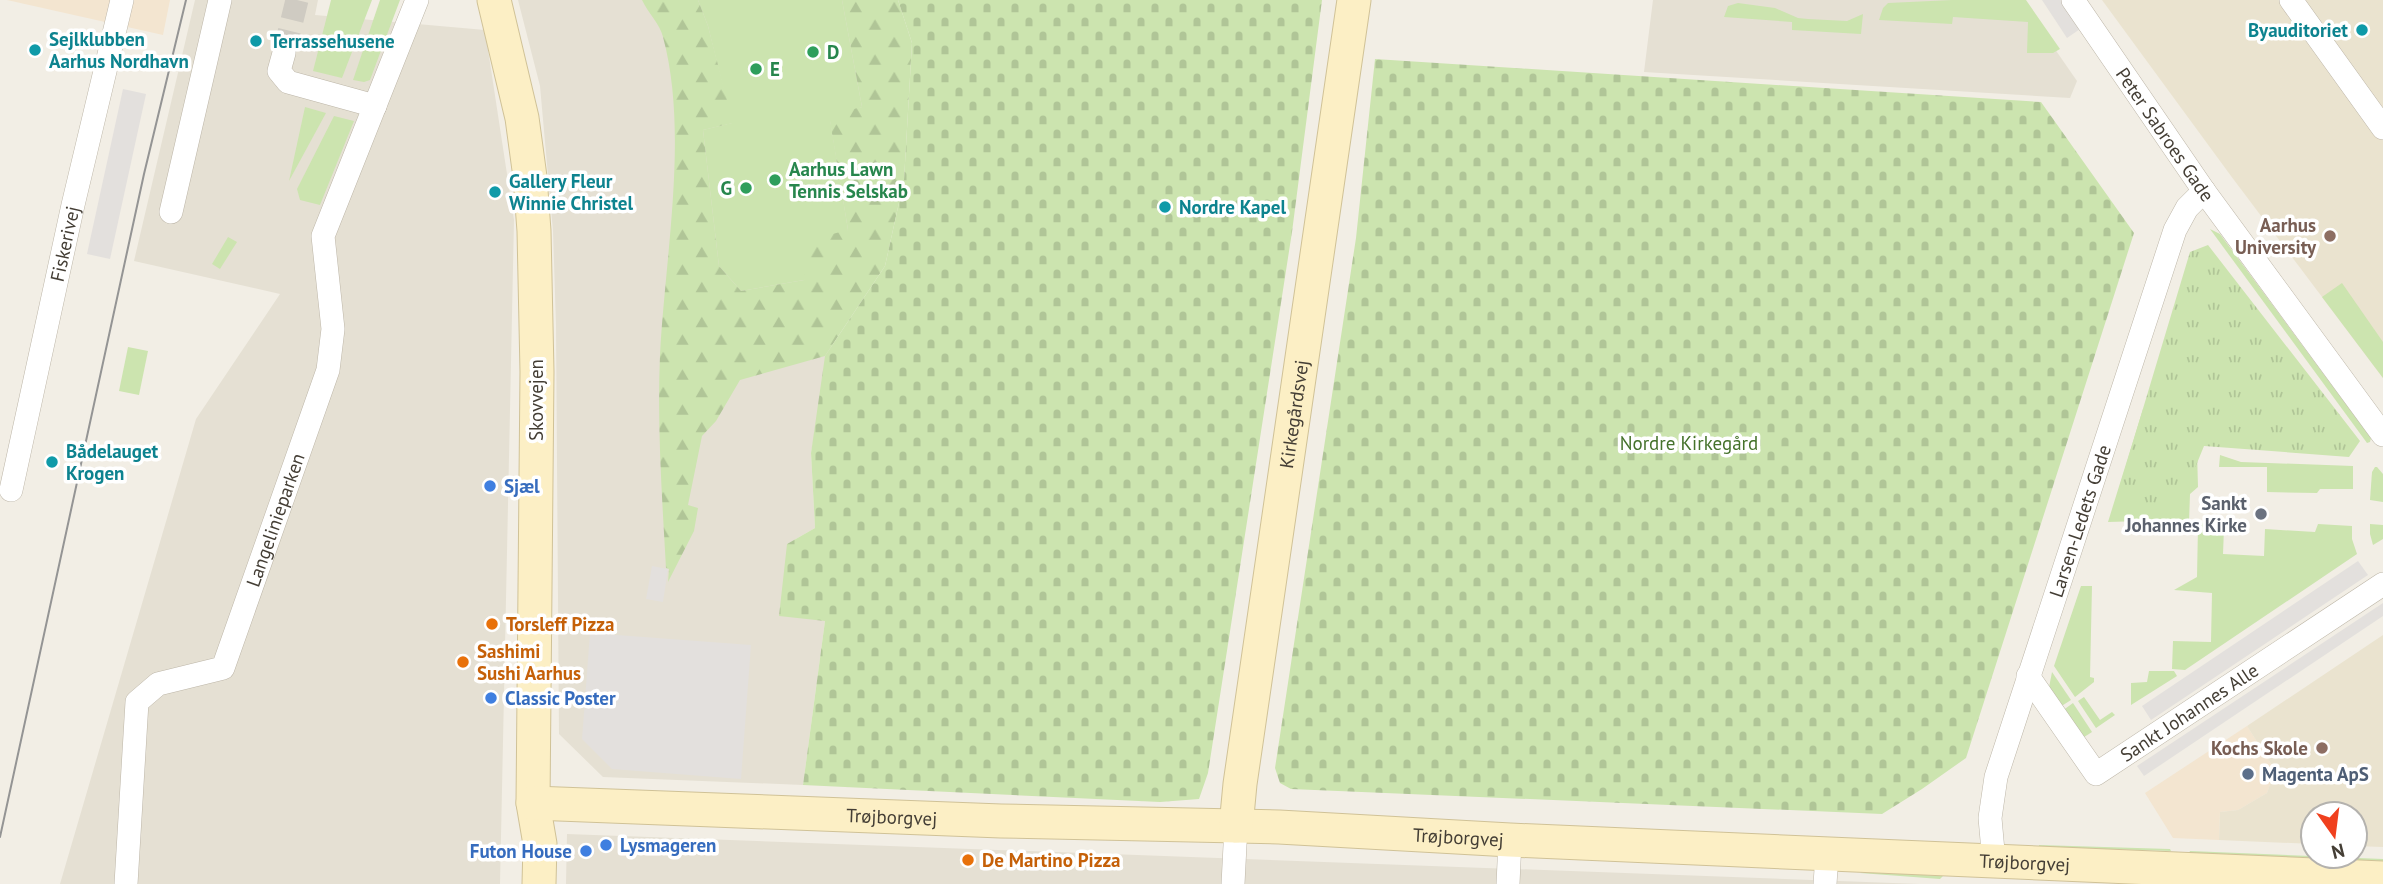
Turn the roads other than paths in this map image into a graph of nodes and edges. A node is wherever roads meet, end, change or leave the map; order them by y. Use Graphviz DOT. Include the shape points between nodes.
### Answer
graph roads {
  1 [pos="122,0"];
  2 [pos="220,0"];
  3 [pos="417,0"];
  4 [pos="494,0"];
  5 [pos="1354,0"];
  6 [pos="2073,0"];
  7 [pos="2291,0"];
  8 [pos="284,53"];
  9 [pos="364,103"];
  10 [pos="2383,128"];
  11 [pos="2204,191"];
  12 [pos="171,212"];
  13 [pos="2383,435"];
  14 [pos="11,490"];
  15 [pos="2383,584"];
  16 [pos="2028,677"];
  17 [pos="533,803"];
  18 [pos="1236,826"];
  19 [pos="1510,840"];
  20 [pos="1826,869"];
  21 [pos="1996,873"];
  22 [pos="2383,878"];
  23 [pos="126,884"];
  24 [pos="521,884"];
  25 [pos="539,884"];
  26 [pos="1233,884"];
  27 [pos="1508,884"];
  1 -- 14 [label="street, Fiskerivej"];
  2 -- 12 [label="street"];
  3 -- 9 [label="street, Langelinieparken"];
  4 -- 17 [label="street, Skovvejen" via="522,118 534,231"];
  5 -- 18 [label="street, Kirkegårdsvej"];
  6 -- 11 [label="street, Peter Sabroes Gade"];
  7 -- 10 [label="street"];
  8 -- 9 [label="street" via="279,71 288,82"];
  9 -- 23 [label="street, Langelinieparken" via="323,236 333,329 328,370 223,668 158,684 137,702"];
  11 -- 13 [label="street, Peter Sabroes Gade"];
  11 -- 16 [label="street, Larsen-Ledets Gade" via="2175,230"];
  15 -- 16 [label="street, Sankt Johannes Alle" via="2096,775"];
  16 -- 21 [label="street, Larsen-Ledets Gade" via="1996,777 1990,818"];
  17 -- 18 [label="street, Trøjborgvej"];
  17 -- 24 [label="street" via="521,844"];
  17 -- 25 [label="street" via="540,844"];
  18 -- 19 [label="street, Trøjborgvej"];
  18 -- 26 [label="street"];
  19 -- 20 [label="street, Trøjborgvej"];
  19 -- 27 [label="street"];
  20 -- 21 [label="street, Trøjborgvej"];
  21 -- 22 [label="street, Trøjborgvej"];
}
